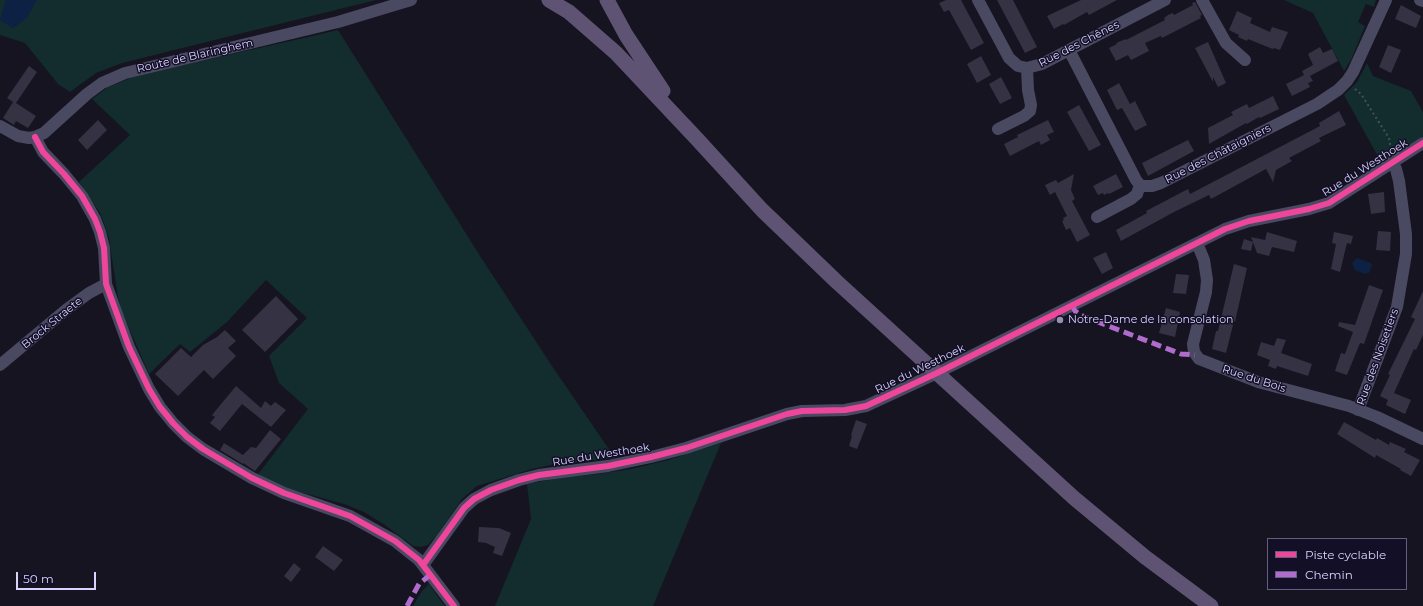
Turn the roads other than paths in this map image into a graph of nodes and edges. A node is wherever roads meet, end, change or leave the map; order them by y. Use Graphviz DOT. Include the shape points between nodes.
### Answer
graph roads {
  1 [pos="411,0"];
  2 [pos="544,0"];
  3 [pos="550,0"];
  4 [pos="607,0"];
  5 [pos="978,0"];
  6 [pos="1165,0"];
  7 [pos="1202,0"];
  8 [pos="1386,0"];
  9 [pos="1420,0"];
  10 [pos="1423,1"];
  11 [pos="1069,50"];
  12 [pos="1245,60"];
  13 [pos="1027,68"];
  14 [pos="0,126"];
  15 [pos="998,129"];
  16 [pos="35,137"];
  17 [pos="698,139"];
  18 [pos="1423,143"];
  19 [pos="1392,162"];
  20 [pos="1140,185"];
  21 [pos="1097,217"];
  22 [pos="1197,243"];
  23 [pos="106,284"];
  24 [pos="0,365"];
  25 [pos="937,373"];
  26 [pos="1358,410"];
  27 [pos="1423,439"];
  28 [pos="423,565"];
  29 [pos="454,606"];
  30 [pos="1211,606"];
  1 -- 16 [label="street, Route de Blaringhem" via="338,22 125,73 102,83"];
  2 -- 3 [label="main road"];
  3 -- 17 [label="main road" via="570,12 605,43"];
  4 -- 17 [label="main road" via="642,60"];
  5 -- 13 [label="street, Rue des Chênes" via="1009,58 1014,64"];
  6 -- 11 [label="street, Rue des Chênes"];
  7 -- 12 [label="street" via="1223,39"];
  8 -- 20 [label="street, Rue des Châtaigniers" via="1357,65 1347,81 1325,100 1157,184 1148,187"];
  9 -- 10 [label="street"];
  11 -- 13 [label="street, Rue des Chênes" via="1042,64"];
  11 -- 20 [label="street"];
  13 -- 15 [label="street" via="1031,108 1024,116"];
  14 -- 16 [label="street" via="18,136"];
  16 -- 23 [label="street" via="43,152 82,196 95,219 104,248"];
  17 -- 25 [label="main road" via="798,246"];
  18 -- 19 [label="street, Rue du Westhoek"];
  19 -- 22 [label="street, Rue du Westhoek" via="1329,203 1242,224"];
  19 -- 26 [label="street, Rue des Noisetiers" via="1399,181 1406,254 1397,307"];
  20 -- 21 [label="street" via="1137,194 1131,199"];
  22 -- 25 [label="street, Rue du Westhoek"];
  22 -- 26 [label="street, Rue du Bois" via="1204,260 1207,280 1193,344 1197,357 1258,382"];
  23 -- 24 [label="street, Brock Straete" via="67,309"];
  23 -- 28 [label="street" via="129,347 146,384 166,416 187,437 262,483 294,497 341,512 375,529 402,546"];
  25 -- 28 [label="street, Rue du Westhoek" via="860,408 787,414 651,458 539,475 500,487 474,498 464,508"];
  25 -- 30 [label="main road" via="1088,510"];
  26 -- 27 [label="street, Rue du Bois"];
  28 -- 29 [label="street"];
}
